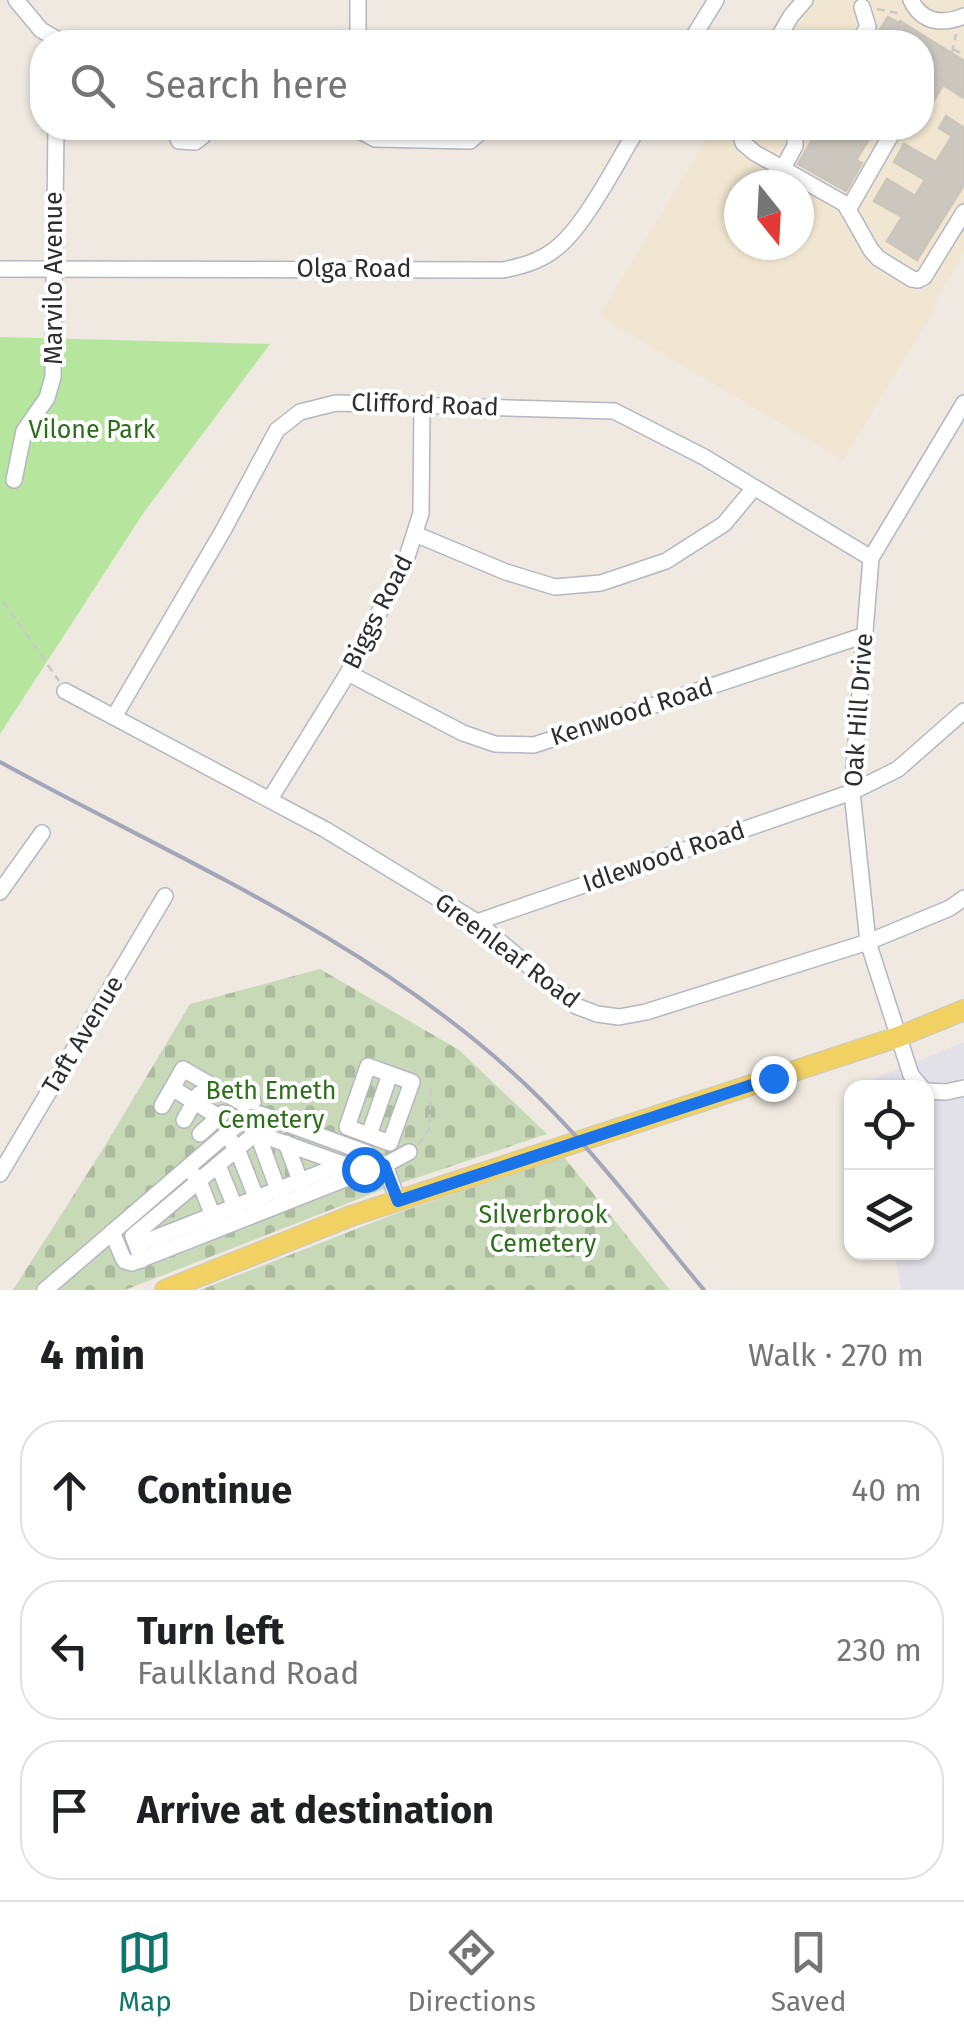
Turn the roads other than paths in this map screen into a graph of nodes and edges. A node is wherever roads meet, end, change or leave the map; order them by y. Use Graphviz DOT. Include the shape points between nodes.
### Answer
graph roads {
  1 [pos="16,0"];
  2 [pos="358,0"];
  3 [pos="716,0"];
  4 [pos="806,0"];
  5 [pos="870,8"];
  6 [pos="908,10"];
  7 [pos="960,22"];
  8 [pos="40,30"];
  9 [pos="358,30"];
  10 [pos="697,30"];
  11 [pos="783,30"];
  12 [pos="866,30"];
  13 [pos="56,140"];
  14 [pos="631,140"];
  15 [pos="742,140"];
  16 [pos="795,140"];
  17 [pos="888,140"];
  18 [pos="783,168"];
  19 [pos="848,210"];
  20 [pos="964,212"];
  21 [pos="0,268"];
  22 [pos="55,268"];
  23 [pos="964,403"];
  24 [pos="422,404"];
  25 [pos="14,480"];
  26 [pos="754,488"];
  27 [pos="416,534"];
  28 [pos="870,558"];
  29 [pos="864,635"];
  30 [pos="348,673"];
  31 [pos="65,691"];
  32 [pos="964,711"];
  33 [pos="114,717"];
  34 [pos="852,792"];
  35 [pos="270,799"];
  36 [pos="42,833"];
  37 [pos="0,892"];
  38 [pos="165,896"];
  39 [pos="964,898"];
  40 [pos="476,922"];
  41 [pos="868,942"];
  42 [pos="964,1010"];
  43 [pos="898,1037"];
  44 [pos="916,1080"];
  45 [pos="206,1082"];
  46 [pos="964,1088"];
  47 [pos="934,1090"];
  48 [pos="357,1097"];
  49 [pos="376,1109"];
  50 [pos="189,1111"];
  51 [pos="250,1111"];
  52 [pos="401,1113"];
  53 [pos="226,1134"];
  54 [pos="286,1143"];
  55 [pos="237,1149"];
  56 [pos="409,1152"];
  57 [pos="368,1159"];
  58 [pos="218,1165"];
  59 [pos="187,1167"];
  60 [pos="0,1174"];
  61 [pos="324,1179"];
  62 [pos="199,1181"];
  63 [pos="302,1188"];
  64 [pos="281,1196"];
  65 [pos="180,1197"];
  66 [pos="398,1201"];
  67 [pos="259,1205"];
  68 [pos="162,1212"];
  69 [pos="237,1214"];
  70 [pos="139,1220"];
  71 [pos="216,1222"];
  72 [pos="194,1231"];
  73 [pos="112,1232"];
  74 [pos="170,1232"];
  75 [pos="139,1252"];
  76 [pos="44,1290"];
  77 [pos="166,1290"];
  1 -- 8 [label="street"];
  2 -- 9 [label="street"];
  3 -- 10 [label="street"];
  4 -- 11 [label="street"];
  5 -- 12 [label="street"];
  6 -- 7 [label="street"];
  13 -- 22 [label="street, Marvilo Avenue"];
  14 -- 22 [label="street, Olga Road" via="557,249 503,270"];
  15 -- 18 [label="street"];
  16 -- 18 [label="street"];
  17 -- 19 [label="street"];
  18 -- 19 [label="street"];
  19 -- 20 [label="street" via="878,258 918,280"];
  21 -- 22 [label="street, Olga Road"];
  22 -- 25 [label="street, Marvilo Avenue" via="52,387 24,431"];
  23 -- 28 [label="street, Oak Hill Drive"];
  24 -- 26 [label="street, Clifford Road" via="614,411"];
  24 -- 27 [label="street, Biggs Road"];
  24 -- 33 [label="street, Clifford Road" via="336,403 300,412 277,430"];
  26 -- 27 [label="street" via="724,524 666,561 602,583 555,587"];
  26 -- 28 [label="street, Clifford Road"];
  27 -- 30 [label="street, Biggs Road"];
  28 -- 29 [label="street, Oak Hill Drive"];
  29 -- 30 [label="street, Kenwood Road" via="534,745 495,744 463,733"];
  29 -- 34 [label="street, Oak Hill Drive"];
  30 -- 35 [label="street, Biggs Road"];
  31 -- 33 [label="street, Greenleaf Road"];
  32 -- 34 [label="street, Idlewood Road" via="898,769"];
  33 -- 35 [label="street, Greenleaf Road"];
  34 -- 40 [label="street, Idlewood Road"];
  34 -- 41 [label="street, Oak Hill Drive"];
  35 -- 40 [label="street, Greenleaf Road"];
  36 -- 37 [label="street"];
  38 -- 60 [label="street, Taft Avenue"];
  39 -- 41 [label="street, Greenleaf Road"];
  40 -- 41 [label="street, Greenleaf Road" via="576,1006 620,1017"];
  41 -- 43 [label="street, Oak Hill Drive"];
  42 -- 43 [label="main road"];
  43 -- 44 [label="street, Oak Hill Drive"];
  43 -- 66 [label="main road"];
  45 -- 50 [label="street"];
  45 -- 50 [label="street"];
  45 -- 51 [label="street"];
  46 -- 47 [label="street"];
  48 -- 49 [label="street"];
  48 -- 49 [label="street" via="347,1127"];
  48 -- 49 [label="street" via="368,1066"];
  49 -- 52 [label="street"];
  49 -- 52 [label="street"];
  49 -- 52 [label="street" via="412,1082"];
  49 -- 57 [label="street"];
  50 -- 51 [label="street"];
  51 -- 53 [label="street"];
  51 -- 54 [label="street"];
  51 -- 55 [label="street"];
  51 -- 57 [label="street"];
  51 -- 64 [label="street"];
  53 -- 55 [label="street"];
  53 -- 59 [label="street"];
  54 -- 61 [label="street" via="343,1164"];
  54 -- 63 [label="street"];
  55 -- 58 [label="street"];
  55 -- 67 [label="street"];
  56 -- 57 [label="street"];
  57 -- 61 [label="street" via="358,1174"];
  57 -- 66 [label="street"];
  58 -- 62 [label="street"];
  58 -- 69 [label="street"];
  59 -- 62 [label="street"];
  59 -- 70 [label="street"];
  61 -- 63 [label="street"];
  62 -- 65 [label="street"];
  62 -- 71 [label="street"];
  63 -- 64 [label="street"];
  64 -- 67 [label="street"];
  65 -- 68 [label="street"];
  65 -- 72 [label="street"];
  66 -- 77 [label="main road"];
  67 -- 69 [label="street"];
  68 -- 70 [label="street"];
  68 -- 74 [label="street"];
  69 -- 71 [label="street"];
  70 -- 73 [label="street"];
  70 -- 75 [label="street"];
  71 -- 72 [label="street"];
  72 -- 74 [label="street"];
  72 -- 75 [label="street"];
  73 -- 75 [label="street" via="125,1262"];
  73 -- 76 [label="street"];
  74 -- 75 [label="street"];
}
